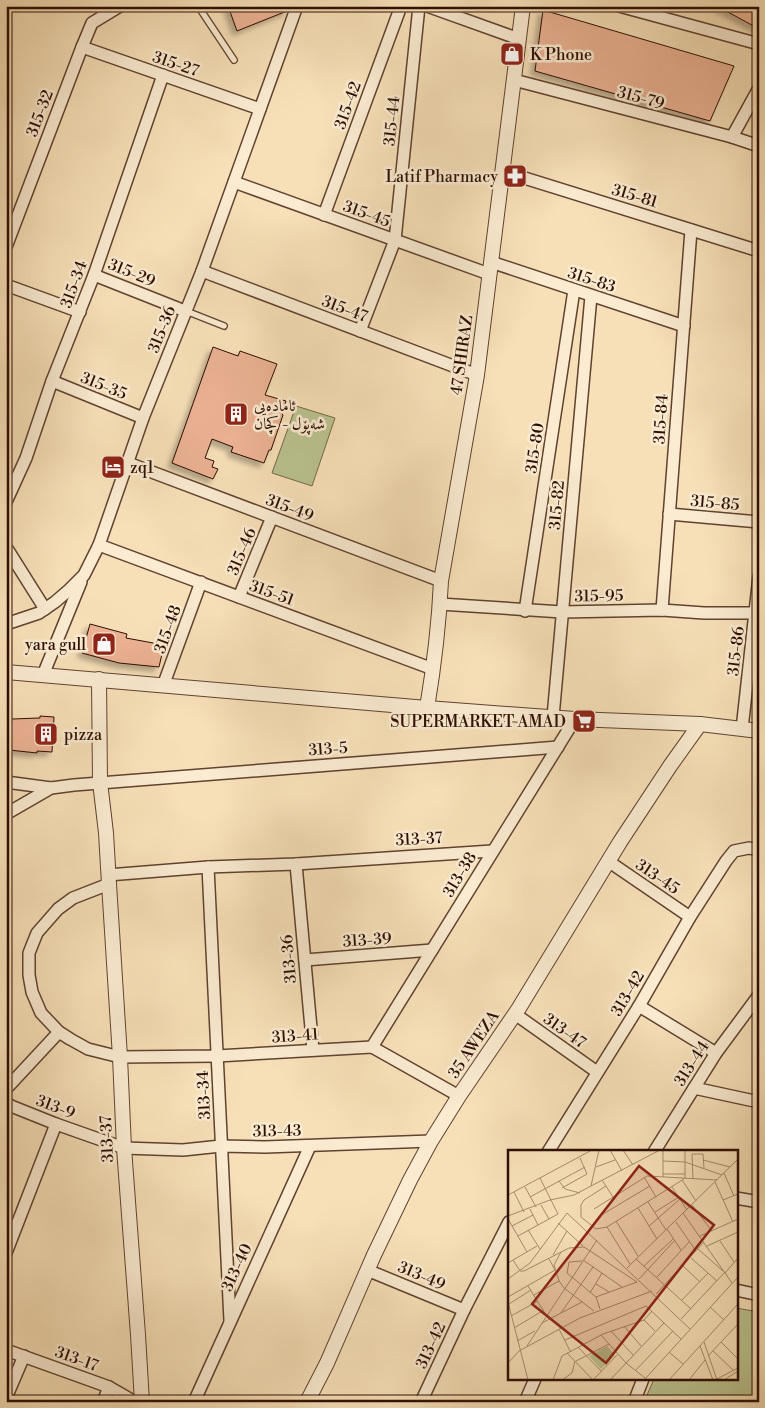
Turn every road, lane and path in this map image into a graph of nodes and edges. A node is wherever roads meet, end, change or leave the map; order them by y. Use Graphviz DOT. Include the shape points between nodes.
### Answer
graph roads {
  1 [pos="120,6"];
  2 [pos="198,6"];
  3 [pos="297,6"];
  4 [pos="401,6"];
  5 [pos="419,6"];
  6 [pos="427,6"];
  7 [pos="523,6"];
  8 [pos="619,6"];
  9 [pos="519,39"];
  10 [pos="759,44"];
  11 [pos="82,47"];
  12 [pos="234,60"];
  13 [pos="163,75"];
  14 [pos="514,80"];
  15 [pos="759,88"];
  16 [pos="260,109"];
  17 [pos="732,137"];
  18 [pos="759,146"];
  19 [pos="502,170"];
  20 [pos="234,182"];
  21 [pos="324,215"];
  22 [pos="691,230"];
  23 [pos="394,240"];
  24 [pos="6,247"];
  25 [pos="759,251"];
  26 [pos="490,268"];
  27 [pos="202,271"];
  28 [pos="94,275"];
  29 [pos="6,285"];
  30 [pos="574,290"];
  31 [pos="591,296"];
  32 [pos="185,311"];
  33 [pos="80,312"];
  34 [pos="224,326"];
  35 [pos="684,326"];
  36 [pos="360,331"];
  37 [pos="477,375"];
  38 [pos="52,381"];
  39 [pos="142,418"];
  40 [pos="128,463"];
  41 [pos="9,489"];
  42 [pos="6,502"];
  43 [pos="669,514"];
  44 [pos="272,517"];
  45 [pos="759,522"];
  46 [pos="99,545"];
  47 [pos="6,548"];
  48 [pos="84,575"];
  49 [pos="759,576"];
  50 [pos="441,581"];
  51 [pos="201,582"];
  52 [pos="239,597"];
  53 [pos="440,604"];
  54 [pos="44,609"];
  55 [pos="662,610"];
  56 [pos="525,611"];
  57 [pos="562,612"];
  58 [pos="757,613"];
  59 [pos="6,624"];
  60 [pos="433,669"];
  61 [pos="6,672"];
  62 [pos="43,675"];
  63 [pos="99,679"];
  64 [pos="164,686"];
  65 [pos="427,708"];
  66 [pos="553,717"];
  67 [pos="575,719"];
  68 [pos="700,724"];
  69 [pos="742,729"];
  70 [pos="759,731"];
  71 [pos="558,747"];
  72 [pos="6,782"];
  73 [pos="100,782"];
  74 [pos="52,788"];
  75 [pos="6,814"];
  76 [pos="759,850"];
  77 [pos="492,852"];
  78 [pos="608,861"];
  79 [pos="296,864"];
  80 [pos="208,868"];
  81 [pos="109,879"];
  82 [pos="690,917"];
  83 [pos="432,950"];
  84 [pos="305,960"];
  85 [pos="759,995"];
  86 [pos="638,1006"];
  87 [pos="515,1014"];
  88 [pos="59,1032"];
  89 [pos="372,1047"];
  90 [pos="313,1050"];
  91 [pos="716,1053"];
  92 [pos="217,1056"];
  93 [pos="120,1057"];
  94 [pos="597,1072"];
  95 [pos="694,1088"];
  96 [pos="6,1089"];
  97 [pos="459,1096"];
  98 [pos="6,1102"];
  99 [pos="759,1102"];
  100 [pos="56,1124"];
  101 [pos="431,1140"];
  102 [pos="221,1146"];
  103 [pos="310,1146"];
  104 [pos="124,1148"];
  105 [pos="549,1150"];
  106 [pos="655,1150"];
  107 [pos="738,1198"];
  108 [pos="759,1202"];
  109 [pos="508,1224"];
  110 [pos="6,1253"];
  111 [pos="367,1270"];
  112 [pos="738,1290"];
  113 [pos="759,1295"];
  114 [pos="464,1310"];
  115 [pos="230,1321"];
  116 [pos="6,1350"];
  117 [pos="24,1356"];
  118 [pos="535,1380"];
  119 [pos="643,1380"];
  120 [pos="109,1387"];
  121 [pos="6,1398"];
  122 [pos="103,1402"];
  123 [pos="135,1402"];
  124 [pos="142,1402"];
  125 [pos="194,1402"];
  126 [pos="307,1402"];
  127 [pos="421,1402"];
  128 [pos="526,1402"];
  129 [pos="634,1402"];
  1 -- 11 [label="street, 315-32" via="92,23"];
  2 -- 12 [label="lane"];
  3 -- 16 [label="street, 315-36"];
  4 -- 21 [label="street, 315-42"];
  5 -- 23 [label="street, 315-44"];
  6 -- 9 [label="street"];
  7 -- 9 [label="street, 47 SHIRAZ"];
  8 -- 10 [label="street"];
  9 -- 14 [label="street, 47 SHIRAZ"];
  11 -- 13 [label="street, 315-27"];
  11 -- 24 [label="street, 315-32"];
  13 -- 16 [label="street, 315-27"];
  13 -- 28 [label="street, 315-34"];
  14 -- 17 [label="street, 315-79"];
  14 -- 19 [label="street, 47 SHIRAZ"];
  15 -- 17 [label="street"];
  16 -- 20 [label="street, 315-36"];
  17 -- 18 [label="street, 315-79"];
  19 -- 22 [label="street, 315-81"];
  19 -- 26 [label="street, 47 SHIRAZ"];
  20 -- 21 [label="street, 315-45"];
  20 -- 27 [label="street, 315-36"];
  21 -- 23 [label="street, 315-45"];
  22 -- 25 [label="street, 315-81"];
  22 -- 35 [label="street, 315-84"];
  23 -- 26 [label="street, 315-45"];
  23 -- 36 [label="street, 315-44"];
  26 -- 30 [label="street, 315-83"];
  26 -- 37 [label="street, 47 SHIRAZ"];
  27 -- 32 [label="street, 315-36"];
  27 -- 36 [label="street, 315-47"];
  28 -- 32 [label="street, 315-29"];
  28 -- 33 [label="street, 315-34"];
  29 -- 33 [label="street"];
  30 -- 31 [label="street, 315-83"];
  30 -- 56 [label="street, 315-80"];
  31 -- 35 [label="street, 315-83"];
  31 -- 57 [label="street, 315-82"];
  32 -- 34 [label="lane"];
  32 -- 39 [label="street, 315-36"];
  33 -- 38 [label="street, 315-34"];
  35 -- 43 [label="street, 315-84"];
  36 -- 37 [label="street, 315-47"];
  37 -- 50 [label="street, 47 SHIRAZ"];
  38 -- 39 [label="street, 315-35"];
  38 -- 41 [label="street, 315-34" via="26,458"];
  39 -- 40 [label="street, 315-36"];
  40 -- 44 [label="street, 315-49"];
  40 -- 46 [label="street, 315-36"];
  41 -- 42 [label="street, 315-34"];
  43 -- 45 [label="street, 315-85"];
  43 -- 55 [label="street, 315-84"];
  44 -- 50 [label="street, 315-49"];
  44 -- 52 [label="street, 315-46"];
  46 -- 48 [label="street, 315-36"];
  46 -- 51 [label="street, 315-51"];
  47 -- 54 [label="street"];
  48 -- 54 [label="street, 315-36"];
  48 -- 62 [label="street"];
  49 -- 58 [label="street, 315-86"];
  50 -- 53 [label="street, 47 SHIRAZ"];
  51 -- 52 [label="street, 315-51"];
  51 -- 64 [label="street, 315-48"];
  52 -- 60 [label="street, 315-51"];
  53 -- 56 [label="street, 315-95"];
  53 -- 60 [label="street, 47 SHIRAZ"];
  54 -- 59 [label="street, 315-36"];
  55 -- 57 [label="street, 315-95"];
  55 -- 58 [label="street, 315-95"];
  56 -- 57 [label="street, 315-95"];
  57 -- 66 [label="street, 315-82"];
  58 -- 69 [label="street, 315-86"];
  60 -- 65 [label="street, 47 SHIRAZ"];
  61 -- 62 [label="street"];
  62 -- 63 [label="street"];
  63 -- 64 [label="street"];
  63 -- 73 [label="street, 313-37"];
  64 -- 65 [label="street"];
  65 -- 66 [label="street"];
  66 -- 67 [label="street"];
  67 -- 68 [label="street"];
  67 -- 71 [label="street, 313-38"];
  68 -- 69 [label="street"];
  68 -- 78 [label="street, 35 AWEZA"];
  69 -- 70 [label="street"];
  71 -- 73 [label="street, 313-5"];
  71 -- 77 [label="street, 313-38"];
  72 -- 74 [label="street"];
  73 -- 74 [label="street, 313-5"];
  73 -- 81 [label="street, 313-37"];
  74 -- 75 [label="street"];
  76 -- 82 [label="street, 313-42" via="749,848 734,852"];
  77 -- 79 [label="street, 313-37"];
  77 -- 83 [label="street, 313-38"];
  78 -- 82 [label="street, 313-45"];
  78 -- 87 [label="street, 35 AWEZA"];
  79 -- 80 [label="street, 313-37"];
  79 -- 84 [label="street, 313-36"];
  80 -- 81 [label="street, 313-37"];
  80 -- 92 [label="street, 313-34"];
  81 -- 88 [label="street, 313-41" via="58,909 37,933 29,953 32,992 41,1013"];
  81 -- 93 [label="street, 313-37"];
  82 -- 86 [label="street, 313-42"];
  83 -- 84 [label="street, 313-39"];
  83 -- 89 [label="street, 313-38"];
  84 -- 90 [label="street, 313-36"];
  85 -- 91 [label="street, 313-44"];
  86 -- 91 [label="street"];
  86 -- 94 [label="street, 313-42"];
  87 -- 94 [label="street, 313-47"];
  87 -- 97 [label="street, 35 AWEZA"];
  88 -- 93 [label="street, 313-41" via="88,1049"];
  88 -- 96 [label="street"];
  89 -- 90 [label="street, 313-41"];
  89 -- 97 [label="street"];
  90 -- 92 [label="street, 313-41"];
  91 -- 95 [label="street, 313-44"];
  92 -- 93 [label="street, 313-41"];
  92 -- 102 [label="street, 313-34"];
  93 -- 104 [label="street, 313-37"];
  94 -- 105 [label="street, 313-42"];
  95 -- 99 [label="street"];
  95 -- 106 [label="street, 313-44"];
  97 -- 101 [label="street, 35 AWEZA"];
  98 -- 100 [label="street, 313-9"];
  100 -- 104 [label="street, 313-9"];
  100 -- 110 [label="street"];
  101 -- 103 [label="street, 313-43"];
  101 -- 111 [label="street, 35 AWEZA"];
  102 -- 103 [label="street, 313-43"];
  102 -- 104 [label="street, 313-43" via="183,1150"];
  102 -- 115 [label="street, 313-34"];
  103 -- 115 [label="street, 313-40"];
  104 -- 124 [label="street, 313-37"];
  107 -- 108 [label="street"];
  109 -- 114 [label="street, 313-42"];
  111 -- 114 [label="street, 313-49"];
  111 -- 126 [label="street, 35 AWEZA"];
  112 -- 113 [label="street"];
  114 -- 127 [label="street, 313-42"];
  115 -- 125 [label="street, 313-40"];
  116 -- 117 [label="street, 313-17"];
  117 -- 120 [label="street, 313-17"];
  117 -- 121 [label="street"];
  118 -- 128 [label="street"];
  119 -- 129 [label="street"];
  120 -- 122 [label="street"];
  120 -- 123 [label="street, 313-17"];
}
